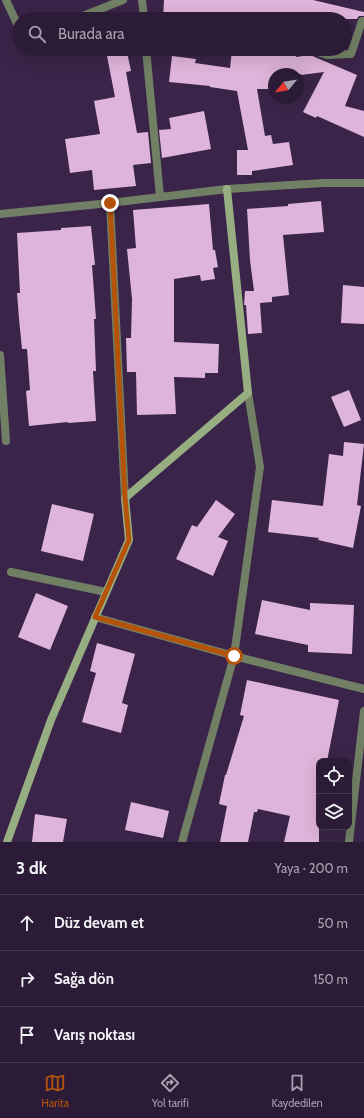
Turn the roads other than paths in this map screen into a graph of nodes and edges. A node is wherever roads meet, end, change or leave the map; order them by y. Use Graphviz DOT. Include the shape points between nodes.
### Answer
graph roads {
  1 [pos="6,0"];
  2 [pos="123,0"];
  3 [pos="142,0"];
  4 [pos="93,12"];
  5 [pos="143,12"];
  6 [pos="12,13"];
  7 [pos="364,21"];
  8 [pos="352,51"];
  9 [pos="147,56"];
  10 [pos="364,183"];
  11 [pos="227,189"];
  12 [pos="160,196"];
  13 [pos="110,203"];
  14 [pos="0,214"];
  15 [pos="0,355"];
  16 [pos="248,393"];
  17 [pos="6,441"];
  18 [pos="125,498"];
  19 [pos="12,572"];
  20 [pos="106,592"];
  21 [pos="95,617"];
  22 [pos="234,656"];
  23 [pos="364,689"];
  24 [pos="364,711"];
  25 [pos="7,842"];
  26 [pos="182,842"];
  27 [pos="349,842"];
  1 -- 6 [label="street"];
  2 -- 4 [label="street"];
  3 -- 5 [label="street"];
  7 -- 8 [label="street"];
  9 -- 12 [label="street"];
  10 -- 11 [label="street" via="324,182"];
  11 -- 12 [label="street"];
  11 -- 16 [label="street"];
  12 -- 13 [label="street"];
  13 -- 14 [label="street"];
  13 -- 18 [label="street"];
  15 -- 17 [label="street"];
  16 -- 18 [label="street"];
  16 -- 22 [label="street" via="260,468"];
  18 -- 20 [label="street" via="129,540"];
  19 -- 20 [label="street"];
  20 -- 21 [label="street"];
  21 -- 22 [label="street"];
  21 -- 25 [label="street" via="51,720"];
  22 -- 23 [label="street"];
  22 -- 26 [label="street"];
  24 -- 27 [label="street"];
}
